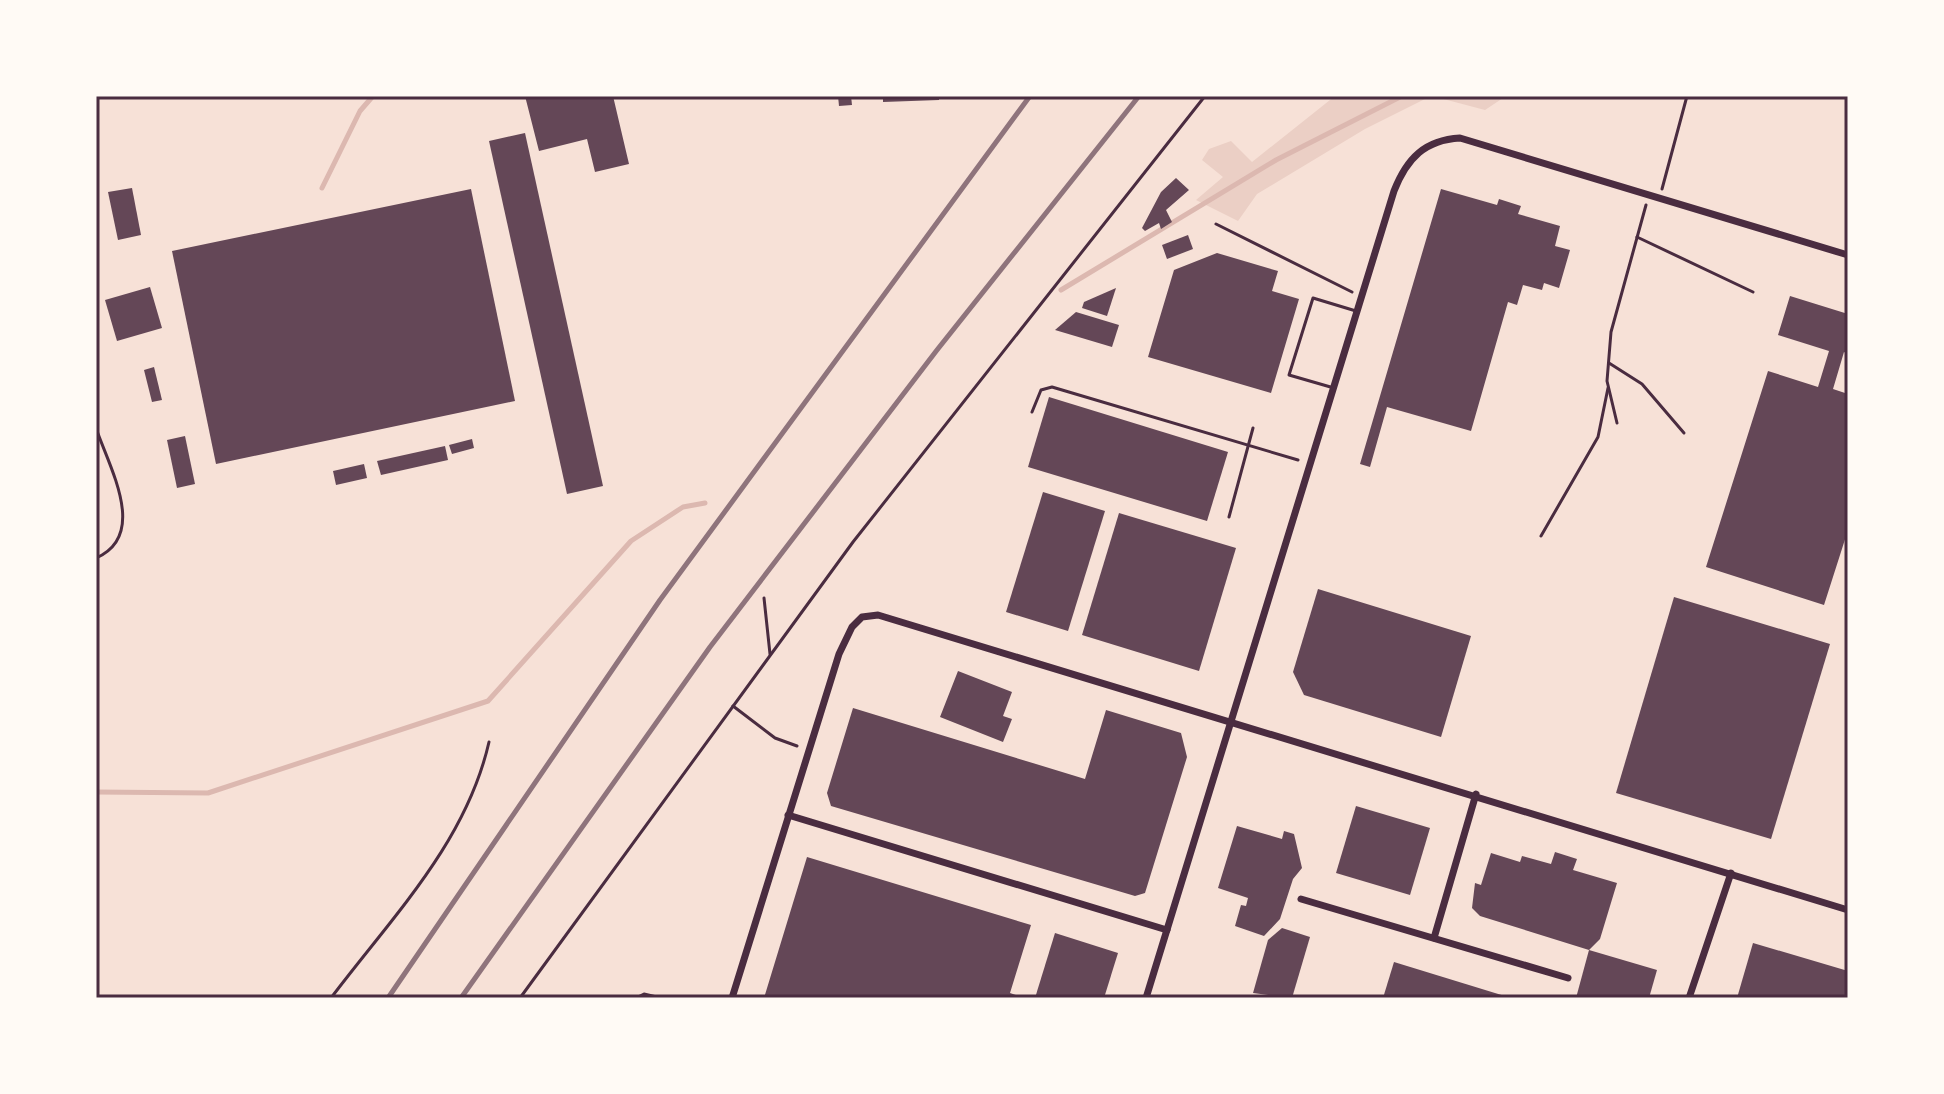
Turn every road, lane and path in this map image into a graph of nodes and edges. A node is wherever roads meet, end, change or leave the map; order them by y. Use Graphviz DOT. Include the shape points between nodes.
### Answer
graph roads {
  1 [pos="1205,96"];
  2 [pos="1687,96"];
  3 [pos="1649,193"];
  4 [pos="1660,197"];
  5 [pos="1216,224"];
  6 [pos="1637,237"];
  7 [pos="1848,255"];
  8 [pos="1753,292"];
  9 [pos="1362,296"];
  10 [pos="1357,312"];
  11 [pos="1609,363"];
  12 [pos="1609,386"];
  13 [pos="1334,388"];
  14 [pos="1032,412"];
  15 [pos="1617,423"];
  16 [pos="96,428"];
  17 [pos="1253,428"];
  18 [pos="1684,433"];
  19 [pos="1248,445"];
  20 [pos="1311,464"];
  21 [pos="1229,517"];
  22 [pos="1541,536"];
  23 [pos="96,558"];
  24 [pos="764,598"];
  25 [pos="770,655"];
  26 [pos="733,706"];
  27 [pos="1231,721"];
  28 [pos="489,742"];
  29 [pos="808,750"];
  30 [pos="1476,794"];
  31 [pos="788,815"];
  32 [pos="1731,873"];
  33 [pos="1301,899"];
  34 [pos="1848,910"];
  35 [pos="1167,930"];
  36 [pos="1434,938"];
  37 [pos="1568,978"];
  38 [pos="1147,996"];
  39 [pos="331,998"];
  40 [pos="520,998"];
  41 [pos="636,998"];
  42 [pos="661,998"];
  43 [pos="732,998"];
  44 [pos="1157,998"];
  45 [pos="1689,998"];
  1 -- 25 [label="path" via="873,516"];
  2 -- 4 [label="path"];
  3 -- 4 [label="street"];
  3 -- 6 [label="path"];
  3 -- 9 [label="street" via="1460,138 1427,145 1399,179"];
  4 -- 7 [label="street"];
  5 -- 9 [label="path"];
  6 -- 8 [label="path"];
  6 -- 11 [label="path" via="1611,332"];
  9 -- 10 [label="street"];
  10 -- 13 [label="street"];
  10 -- 13 [label="lane" via="1313,298 1289,375"];
  11 -- 12 [label="path"];
  11 -- 18 [label="path" via="1642,384"];
  12 -- 15 [label="path"];
  12 -- 22 [label="path" via="1598,437"];
  13 -- 20 [label="street"];
  14 -- 19 [label="path" via="1041,390 1052,387"];
  16 -- 23 [label="lane" via="124,519 117,544"];
  17 -- 19 [label="path"];
  19 -- 20 [label="path"];
  19 -- 21 [label="path"];
  20 -- 27 [label="street"];
  24 -- 25 [label="path"];
  25 -- 26 [label="path"];
  26 -- 29 [label="path" via="775,738"];
  26 -- 40 [label="path"];
  27 -- 29 [label="street" via="878,615 862,617 852,627"];
  27 -- 30 [label="street"];
  27 -- 35 [label="street"];
  28 -- 39 [label="path" via="480,782 438,862"];
  29 -- 31 [label="street"];
  30 -- 32 [label="street"];
  30 -- 36 [label="street"];
  31 -- 35 [label="street"];
  31 -- 43 [label="street"];
  32 -- 34 [label="street"];
  32 -- 45 [label="street"];
  33 -- 36 [label="street"];
  35 -- 38 [label="street"];
  36 -- 37 [label="street"];
  38 -- 44 [label="street"];
  41 -- 42 [label="path"];
}
